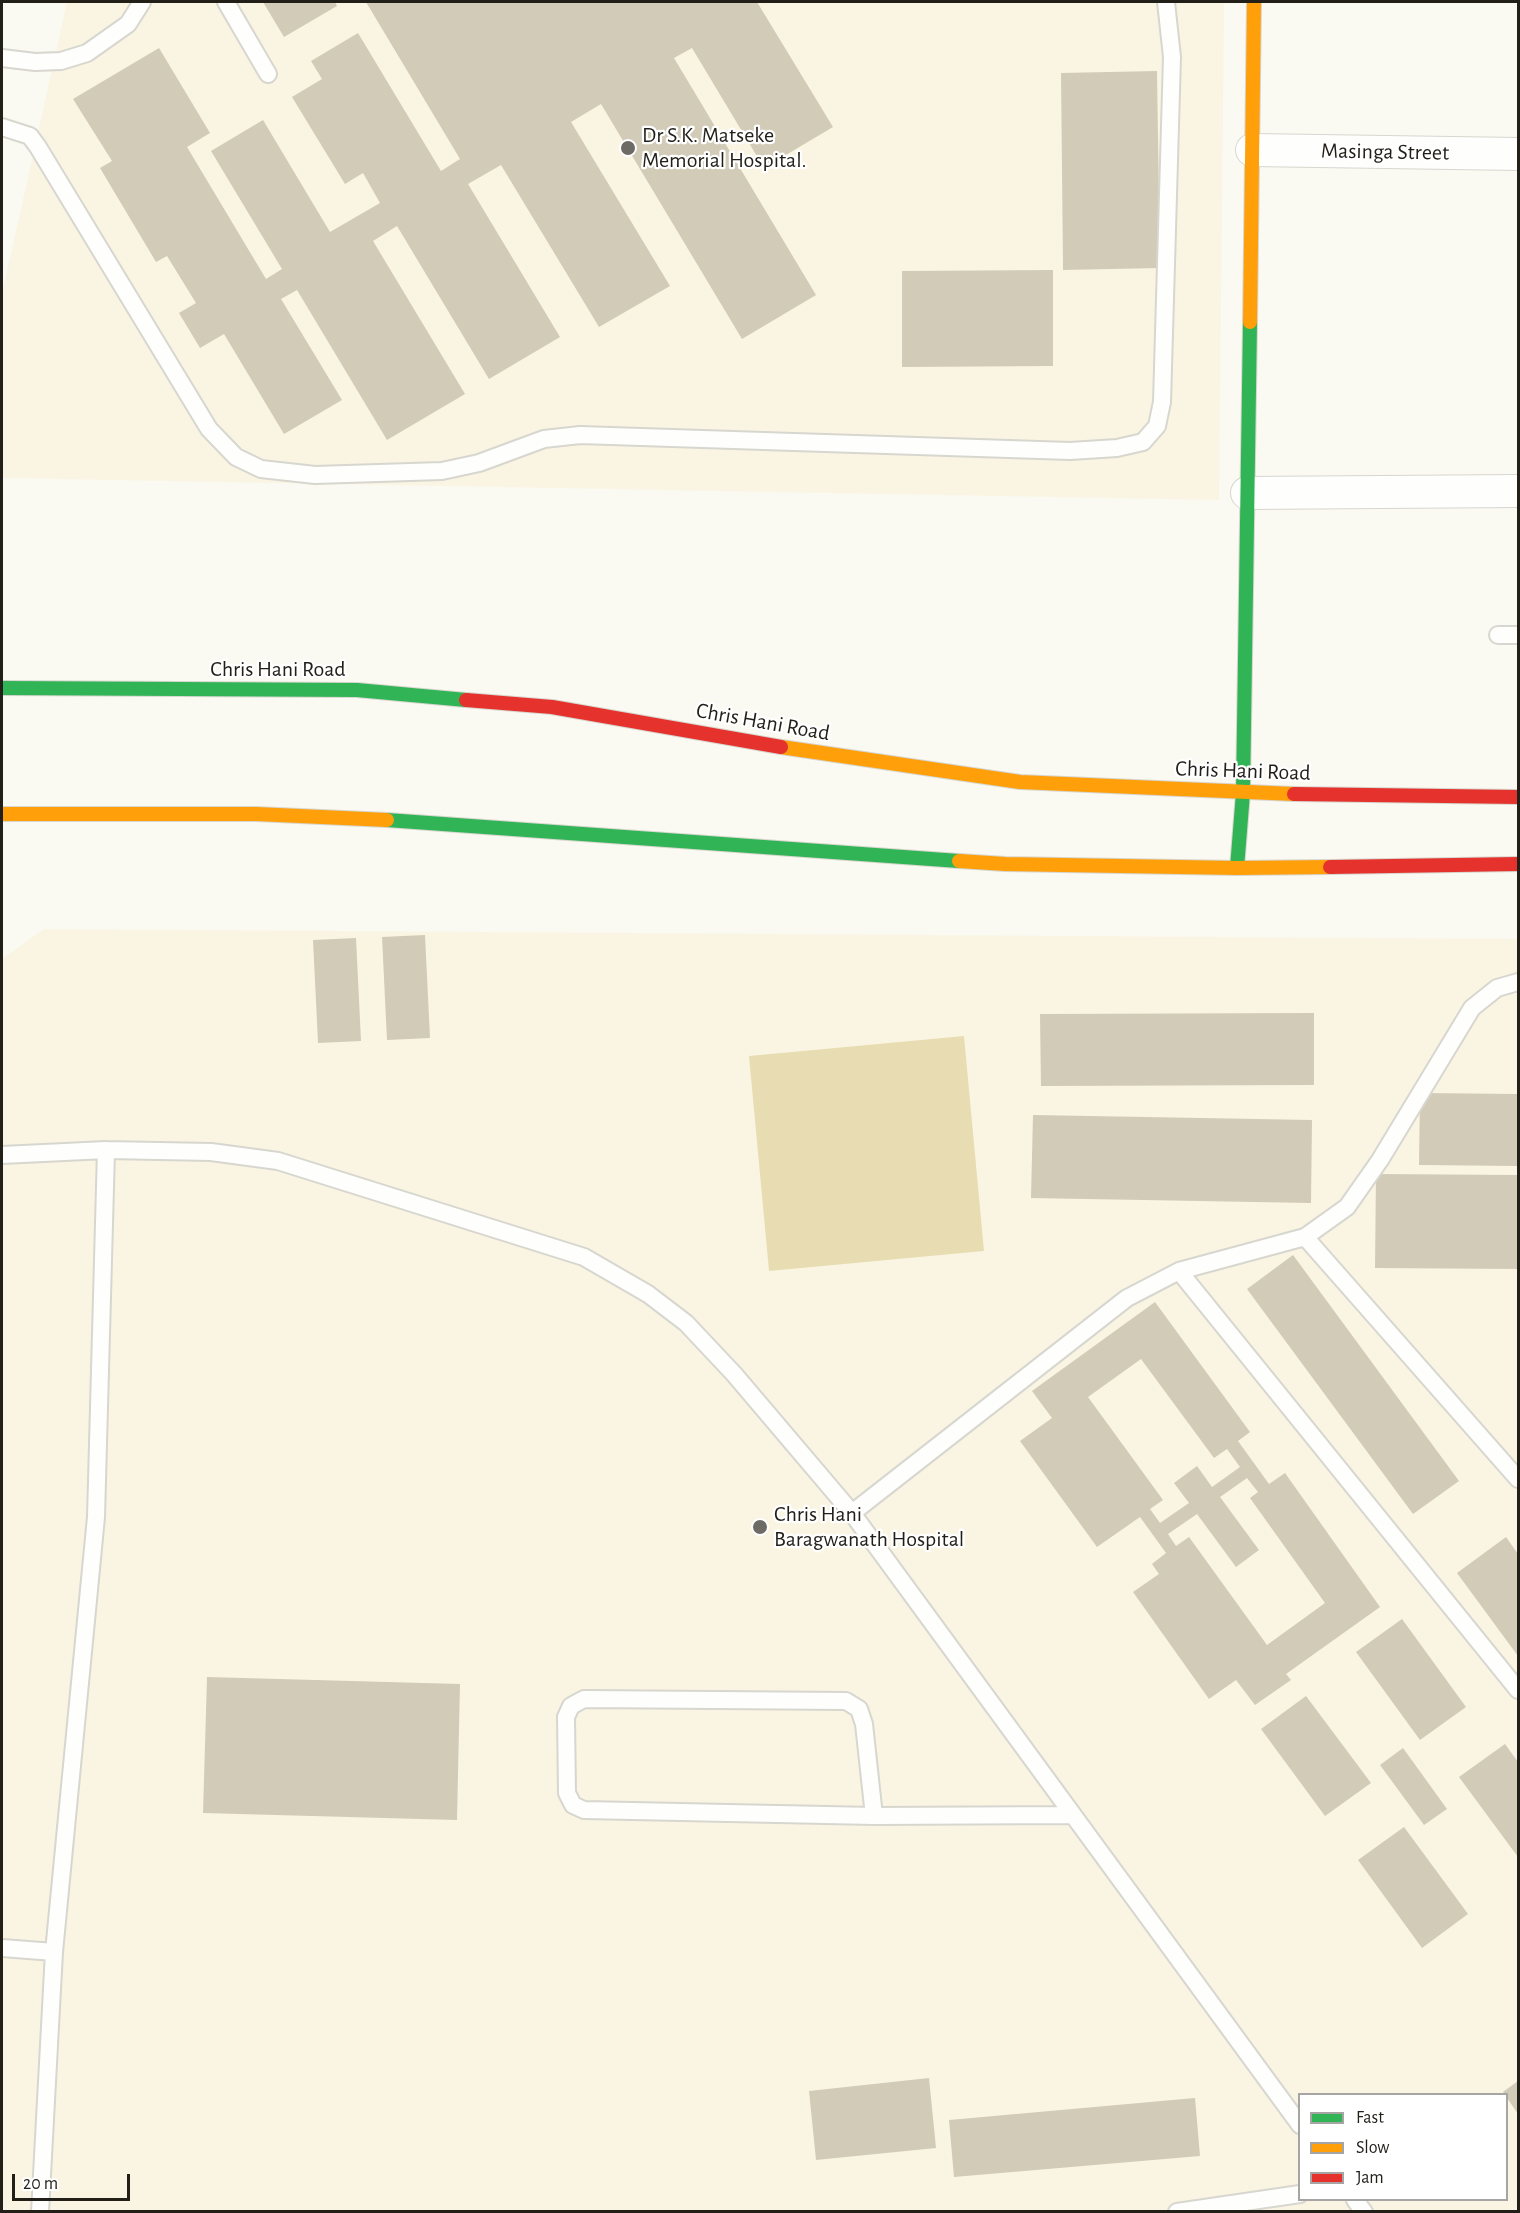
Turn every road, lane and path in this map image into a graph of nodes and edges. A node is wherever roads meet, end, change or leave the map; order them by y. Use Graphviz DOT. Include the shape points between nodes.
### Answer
graph roads {
  1 [pos="142,2"];
  2 [pos="225,2"];
  3 [pos="1166,2"];
  4 [pos="1254,2"];
  5 [pos="2,58"];
  6 [pos="268,74"];
  7 [pos="2,127"];
  8 [pos="1252,150"];
  9 [pos="1518,154"];
  10 [pos="1518,491"];
  11 [pos="1247,493"];
  12 [pos="1498,635"];
  13 [pos="1518,635"];
  14 [pos="2,675"];
  15 [pos="2,688"];
  16 [pos="39,689"];
  17 [pos="1243,793"];
  18 [pos="1518,797"];
  19 [pos="2,814"];
  20 [pos="1518,864"];
  21 [pos="1237,868"];
  22 [pos="1518,982"];
  23 [pos="106,1150"];
  24 [pos="2,1155"];
  25 [pos="1305,1238"];
  26 [pos="1179,1271"];
  27 [pos="1518,1479"];
  28 [pos="852,1514"];
  29 [pos="1518,1690"];
  30 [pos="1071,1815"];
  31 [pos="874,1816"];
  32 [pos="2,1948"];
  33 [pos="54,1952"];
  34 [pos="1298,2124"];
  35 [pos="1298,2194"];
  36 [pos="40,2211"];
  37 [pos="1178,2211"];
  1 -- 5 [label="lane" via="128,24 87,53 61,61"];
  2 -- 6 [label="lane"];
  3 -- 7 [label="lane" via="1172,57 1162,402 1157,426 1143,441 1117,448 1070,451 580,435 544,439 479,463 442,471 315,475 261,469 236,457 209,429 34,141 21,131"];
  4 -- 8 [label="main road"];
  8 -- 9 [label="street, Masinga Street"];
  8 -- 11 [label="main road"];
  10 -- 11 [label="street"];
  11 -- 17 [label="main road"];
  12 -- 13 [label="lane"];
  14 -- 16 [label="main road"];
  15 -- 16 [label="main road, Chris Hani Road"];
  16 -- 17 [label="main road, Chris Hani Road" via="357,690 552,707 856,760 1020,782"];
  17 -- 18 [label="main road, Chris Hani Road"];
  17 -- 21 [label="main road"];
  19 -- 21 [label="main road" via="256,814 380,819 1005,864"];
  20 -- 21 [label="main road"];
  22 -- 25 [label="lane" via="1497,988 1472,1008 1362,1188 1347,1207"];
  23 -- 24 [label="lane"];
  23 -- 28 [label="lane" via="211,1152 278,1161 584,1257 648,1294 686,1323"];
  23 -- 33 [label="lane" via="96,1517"];
  25 -- 26 [label="lane"];
  25 -- 27 [label="lane"];
  26 -- 28 [label="lane" via="1127,1298"];
  26 -- 29 [label="lane"];
  28 -- 30 [label="lane"];
  30 -- 31 [label="lane"];
  30 -- 34 [label="lane"];
  31 -- 31 [label="lane" via="585,1810 573,1805 567,1792 566,1717 571,1706 584,1699 846,1701 859,1709 864,1724"];
  32 -- 33 [label="lane"];
  33 -- 36 [label="lane"];
  35 -- 37 [label="lane"];
}
